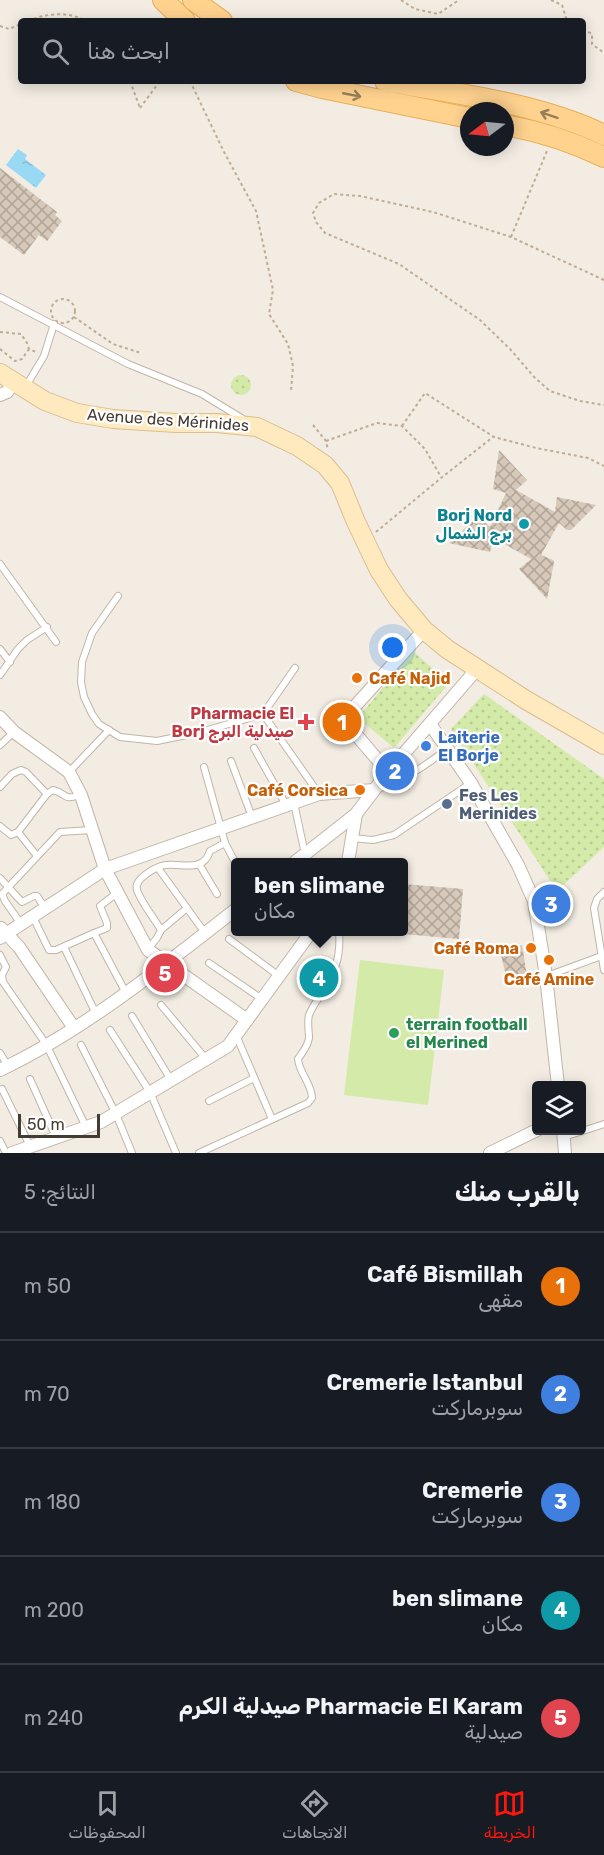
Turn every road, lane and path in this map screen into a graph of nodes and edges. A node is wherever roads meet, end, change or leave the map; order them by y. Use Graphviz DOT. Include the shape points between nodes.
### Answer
graph roads {
  1 [pos="163,0"];
  2 [pos="193,0"];
  3 [pos="401,0"];
  4 [pos="459,0"];
  5 [pos="551,0"];
  6 [pos="561,0"];
  7 [pos="562,5"];
  8 [pos="38,18"];
  9 [pos="77,18"];
  10 [pos="182,18"];
  11 [pos="218,18"];
  12 [pos="566,18"];
  13 [pos="18,25"];
  14 [pos="0,26"];
  15 [pos="586,31"];
  16 [pos="604,53"];
  17 [pos="131,84"];
  18 [pos="158,84"];
  19 [pos="191,84"];
  20 [pos="307,84"];
  21 [pos="402,84"];
  22 [pos="460,116"];
  23 [pos="514,127"];
  24 [pos="604,135"];
  25 [pos="552,137"];
  26 [pos="604,157"];
  27 [pos="511,237"];
  28 [pos="604,280"];
  29 [pos="0,297"];
  30 [pos="53,305"];
  31 [pos="54,324"];
  32 [pos="0,332"];
  33 [pos="0,349"];
  34 [pos="28,349"];
  35 [pos="141,353"];
  36 [pos="44,356"];
  37 [pos="13,381"];
  38 [pos="291,391"];
  39 [pos="0,394"];
  40 [pos="604,405"];
  41 [pos="402,426"];
  42 [pos="257,427"];
  43 [pos="494,437"];
  44 [pos="326,441"];
  45 [pos="604,466"];
  46 [pos="441,477"];
  47 [pos="365,541"];
  48 [pos="0,564"];
  49 [pos="118,596"];
  50 [pos="47,627"];
  51 [pos="424,630"];
  52 [pos="56,642"];
  53 [pos="0,649"];
  54 [pos="10,662"];
  55 [pos="295,668"];
  56 [pos="477,669"];
  57 [pos="0,675"];
  58 [pos="263,714"];
  59 [pos="0,717"];
  60 [pos="430,724"];
  61 [pos="109,730"];
  62 [pos="14,732"];
  63 [pos="0,745"];
  64 [pos="604,745"];
  65 [pos="254,748"];
  66 [pos="447,749"];
  67 [pos="231,761"];
  68 [pos="204,767"];
  69 [pos="69,772"];
  70 [pos="388,772"];
  71 [pos="471,783"];
  72 [pos="0,787"];
  73 [pos="374,790"];
  74 [pos="47,794"];
  75 [pos="319,794"];
  76 [pos="81,795"];
  77 [pos="290,804"];
  78 [pos="356,814"];
  79 [pos="252,817"];
  80 [pos="0,826"];
  81 [pos="221,828"];
  82 [pos="93,830"];
  83 [pos="18,832"];
  84 [pos="352,838"];
  85 [pos="225,843"];
  86 [pos="37,856"];
  87 [pos="233,858"];
  88 [pos="300,858"];
  89 [pos="301,858"];
  90 [pos="349,858"];
  91 [pos="199,864"];
  92 [pos="158,868"];
  93 [pos="105,869"];
  94 [pos="0,878"];
  95 [pos="9,887"];
  96 [pos="604,892"];
  97 [pos="117,894"];
  98 [pos="217,894"];
  99 [pos="45,908"];
  100 [pos="187,908"];
  101 [pos="231,913"];
  102 [pos="33,916"];
  103 [pos="21,924"];
  104 [pos="160,930"];
  105 [pos="2,932"];
  106 [pos="94,933"];
  107 [pos="205,933"];
  108 [pos="308,936"];
  109 [pos="339,936"];
  110 [pos="229,939"];
  111 [pos="64,947"];
  112 [pos="148,950"];
  113 [pos="0,955"];
  114 [pos="603,956"];
  115 [pos="209,963"];
  116 [pos="166,964"];
  117 [pos="604,970"];
  118 [pos="279,976"];
  119 [pos="546,976"];
  120 [pos="7,989"];
  121 [pos="127,994"];
  122 [pos="0,995"];
  123 [pos="262,999"];
  124 [pos="161,1005"];
  125 [pos="96,1015"];
  126 [pos="132,1016"];
  127 [pos="247,1020"];
  128 [pos="74,1028"];
  129 [pos="110,1030"];
  130 [pos="236,1035"];
  131 [pos="45,1044"];
  132 [pos="81,1046"];
  133 [pos="0,1053"];
  134 [pos="206,1059"];
  135 [pos="4,1068"];
  136 [pos="254,1078"];
  137 [pos="30,1079"];
  138 [pos="171,1080"];
  139 [pos="557,1081"];
  140 [pos="2,1089"];
  141 [pos="150,1092"];
  142 [pos="209,1101"];
  143 [pos="116,1114"];
  144 [pos="272,1119"];
  145 [pos="604,1124"];
  146 [pos="86,1127"];
  147 [pos="586,1128"];
  148 [pos="532,1133"];
  149 [pos="563,1135"];
  150 [pos="56,1138"];
  151 [pos="0,1141"];
  152 [pos="30,1147"];
  153 [pos="6,1153"];
  154 [pos="12,1153"];
  155 [pos="130,1153"];
  156 [pos="176,1153"];
  157 [pos="199,1153"];
  158 [pos="490,1153"];
  159 [pos="565,1153"];
  1 -- 10 [label="main road"];
  2 -- 11 [label="main road"];
  3 -- 4 [label="path" via="415,9 438,14"];
  5 -- 7 [label="path"];
  6 -- 7 [label="path"];
  7 -- 12 [label="path"];
  8 -- 9 [label="path" via="66,14"];
  13 -- 14 [label="path" via="9,29"];
  15 -- 16 [label="path" via="592,34 592,44"];
  17 -- 18 [label="path" via="140,108"];
  19 -- 38 [label="path" via="256,211 273,290 269,314 288,344 293,366"];
  20 -- 22 [label="main road, one-way"];
  24 -- 21 [label="main road, one-way" via="518,105"];
  23 -- 25 [label="main road"];
  25 -- 26 [label="main road"];
  25 -- 27 [label="path"];
  27 -- 28 [label="path"];
  27 -- 40 [label="path" via="433,212 360,196 334,194 319,203 313,213 325,233 399,264 480,320 550,391"];
  29 -- 31 [label="lane"];
  30 -- 35 [label="path" via="59,299 67,299 74,305 74,317 113,344"];
  31 -- 36 [label="lane"];
  31 -- 42 [label="lane" via="128,364 202,394"];
  32 -- 34 [label="path" via="21,334"];
  33 -- 34 [label="path" via="15,361 22,359"];
  34 -- 36 [label="path"];
  36 -- 37 [label="lane"];
  37 -- 39 [label="street" via="7,392"];
  37 -- 42 [label="main road, Avenue des Mérinides" via="59,407 103,418"];
  41 -- 43 [label="path" via="425,393"];
  41 -- 44 [label="path" via="377,423"];
  41 -- 46 [label="path" via="425,449"];
  42 -- 47 [label="main road, Avenue des Mérinides" via="297,446 330,471 343,487"];
  43 -- 45 [label="path" via="588,458"];
  43 -- 46 [label="path"];
  46 -- 47 [label="path"];
  47 -- 51 [label="main road, Avenue des Mérinides" via="388,585"];
  48 -- 50 [label="lane"];
  49 -- 61 [label="lane" via="92,633 82,663 84,697 99,724"];
  50 -- 52 [label="lane"];
  50 -- 54 [label="lane" via="27,640"];
  51 -- 56 [label="main road, Avenue des Mérinides"];
  51 -- 70 [label="street" via="346,715 346,724"];
  53 -- 54 [label="lane"];
  54 -- 57 [label="lane"];
  55 -- 58 [label="lane"];
  56 -- 60 [label="street"];
  56 -- 64 [label="main road, Avenue des Mérinides"];
  58 -- 61 [label="lane" via="158,741 120,737"];
  58 -- 75 [label="lane"];
  59 -- 62 [label="street"];
  60 -- 66 [label="street"];
  60 -- 70 [label="street"];
  61 -- 69 [label="lane"];
  62 -- 63 [label="lane"];
  62 -- 69 [label="street"];
  65 -- 77 [label="lane"];
  66 -- 71 [label="street"];
  66 -- 73 [label="lane" via="422,769"];
  67 -- 79 [label="lane"];
  68 -- 81 [label="lane"];
  69 -- 76 [label="street"];
  70 -- 73 [label="street"];
  71 -- 84 [label="lane" via="394,835 373,840"];
  71 -- 119 [label="street" via="527,882"];
  72 -- 74 [label="lane" via="21,770"];
  73 -- 75 [label="street"];
  73 -- 78 [label="street"];
  74 -- 76 [label="lane" via="56,790 69,799"];
  74 -- 83 [label="lane"];
  75 -- 77 [label="street"];
  76 -- 82 [label="street"];
  77 -- 79 [label="street"];
  77 -- 88 [label="lane"];
  78 -- 84 [label="street"];
  78 -- 89 [label="street"];
  79 -- 81 [label="street"];
  80 -- 83 [label="lane" via="11,835"];
  81 -- 85 [label="lane"];
  81 -- 93 [label="street"];
  82 -- 86 [label="lane" via="60,832"];
  82 -- 93 [label="street"];
  83 -- 86 [label="lane"];
  84 -- 90 [label="street"];
  85 -- 87 [label="lane"];
  85 -- 91 [label="lane" via="210,851"];
  86 -- 95 [label="lane"];
  91 -- 92 [label="lane"];
  91 -- 98 [label="lane"];
  92 -- 100 [label="lane"];
  92 -- 104 [label="lane" via="136,885"];
  93 -- 97 [label="street"];
  93 -- 99 [label="street"];
  94 -- 95 [label="lane"];
  95 -- 99 [label="lane" via="22,902 34,896"];
  95 -- 103 [label="lane" via="2,894"];
  96 -- 114 [label="lane" via="594,908"];
  97 -- 106 [label="lane" via="100,906 106,928"];
  97 -- 112 [label="street"];
  99 -- 102 [label="street"];
  100 -- 104 [label="lane"];
  100 -- 107 [label="lane"];
  101 -- 107 [label="street"];
  102 -- 103 [label="street"];
  102 -- 111 [label="lane" via="49,950"];
  103 -- 105 [label="street"];
  104 -- 112 [label="lane"];
  105 -- 128 [label="street" via="19,947"];
  106 -- 111 [label="lane"];
  106 -- 121 [label="lane"];
  107 -- 116 [label="street"];
  108 -- 118 [label="street"];
  109 -- 144 [label="lane" via="338,960 310,1011 309,1040 298,1059 312,1098"];
  110 -- 118 [label="lane"];
  111 -- 125 [label="lane"];
  112 -- 116 [label="street"];
  113 -- 120 [label="lane" via="6,967 2,975"];
  114 -- 117 [label="lane"];
  114 -- 119 [label="lane"];
  115 -- 123 [label="lane"];
  116 -- 121 [label="street"];
  116 -- 127 [label="street"];
  118 -- 123 [label="street"];
  119 -- 139 [label="street"];
  120 -- 122 [label="lane"];
  120 -- 131 [label="lane"];
  121 -- 125 [label="street"];
  123 -- 127 [label="street"];
  124 -- 134 [label="lane"];
  125 -- 128 [label="street"];
  126 -- 138 [label="lane"];
  127 -- 130 [label="street"];
  128 -- 131 [label="street"];
  129 -- 141 [label="lane"];
  130 -- 134 [label="street" via="228,1046"];
  130 -- 136 [label="lane"];
  131 -- 135 [label="street"];
  131 -- 146 [label="lane"];
  132 -- 143 [label="lane"];
  133 -- 135 [label="lane"];
  134 -- 138 [label="street"];
  136 -- 142 [label="lane"];
  136 -- 144 [label="lane"];
  137 -- 150 [label="lane"];
  138 -- 141 [label="street"];
  140 -- 152 [label="lane"];
  141 -- 143 [label="street"];
  141 -- 156 [label="lane"];
  143 -- 146 [label="street"];
  143 -- 155 [label="lane"];
  144 -- 157 [label="lane"];
  145 -- 147 [label="lane"];
  146 -- 150 [label="street"];
  148 -- 158 [label="street"];
  149 -- 159 [label="street"];
  150 -- 152 [label="street"];
  151 -- 153 [label="lane"];
  152 -- 154 [label="street"];
}
